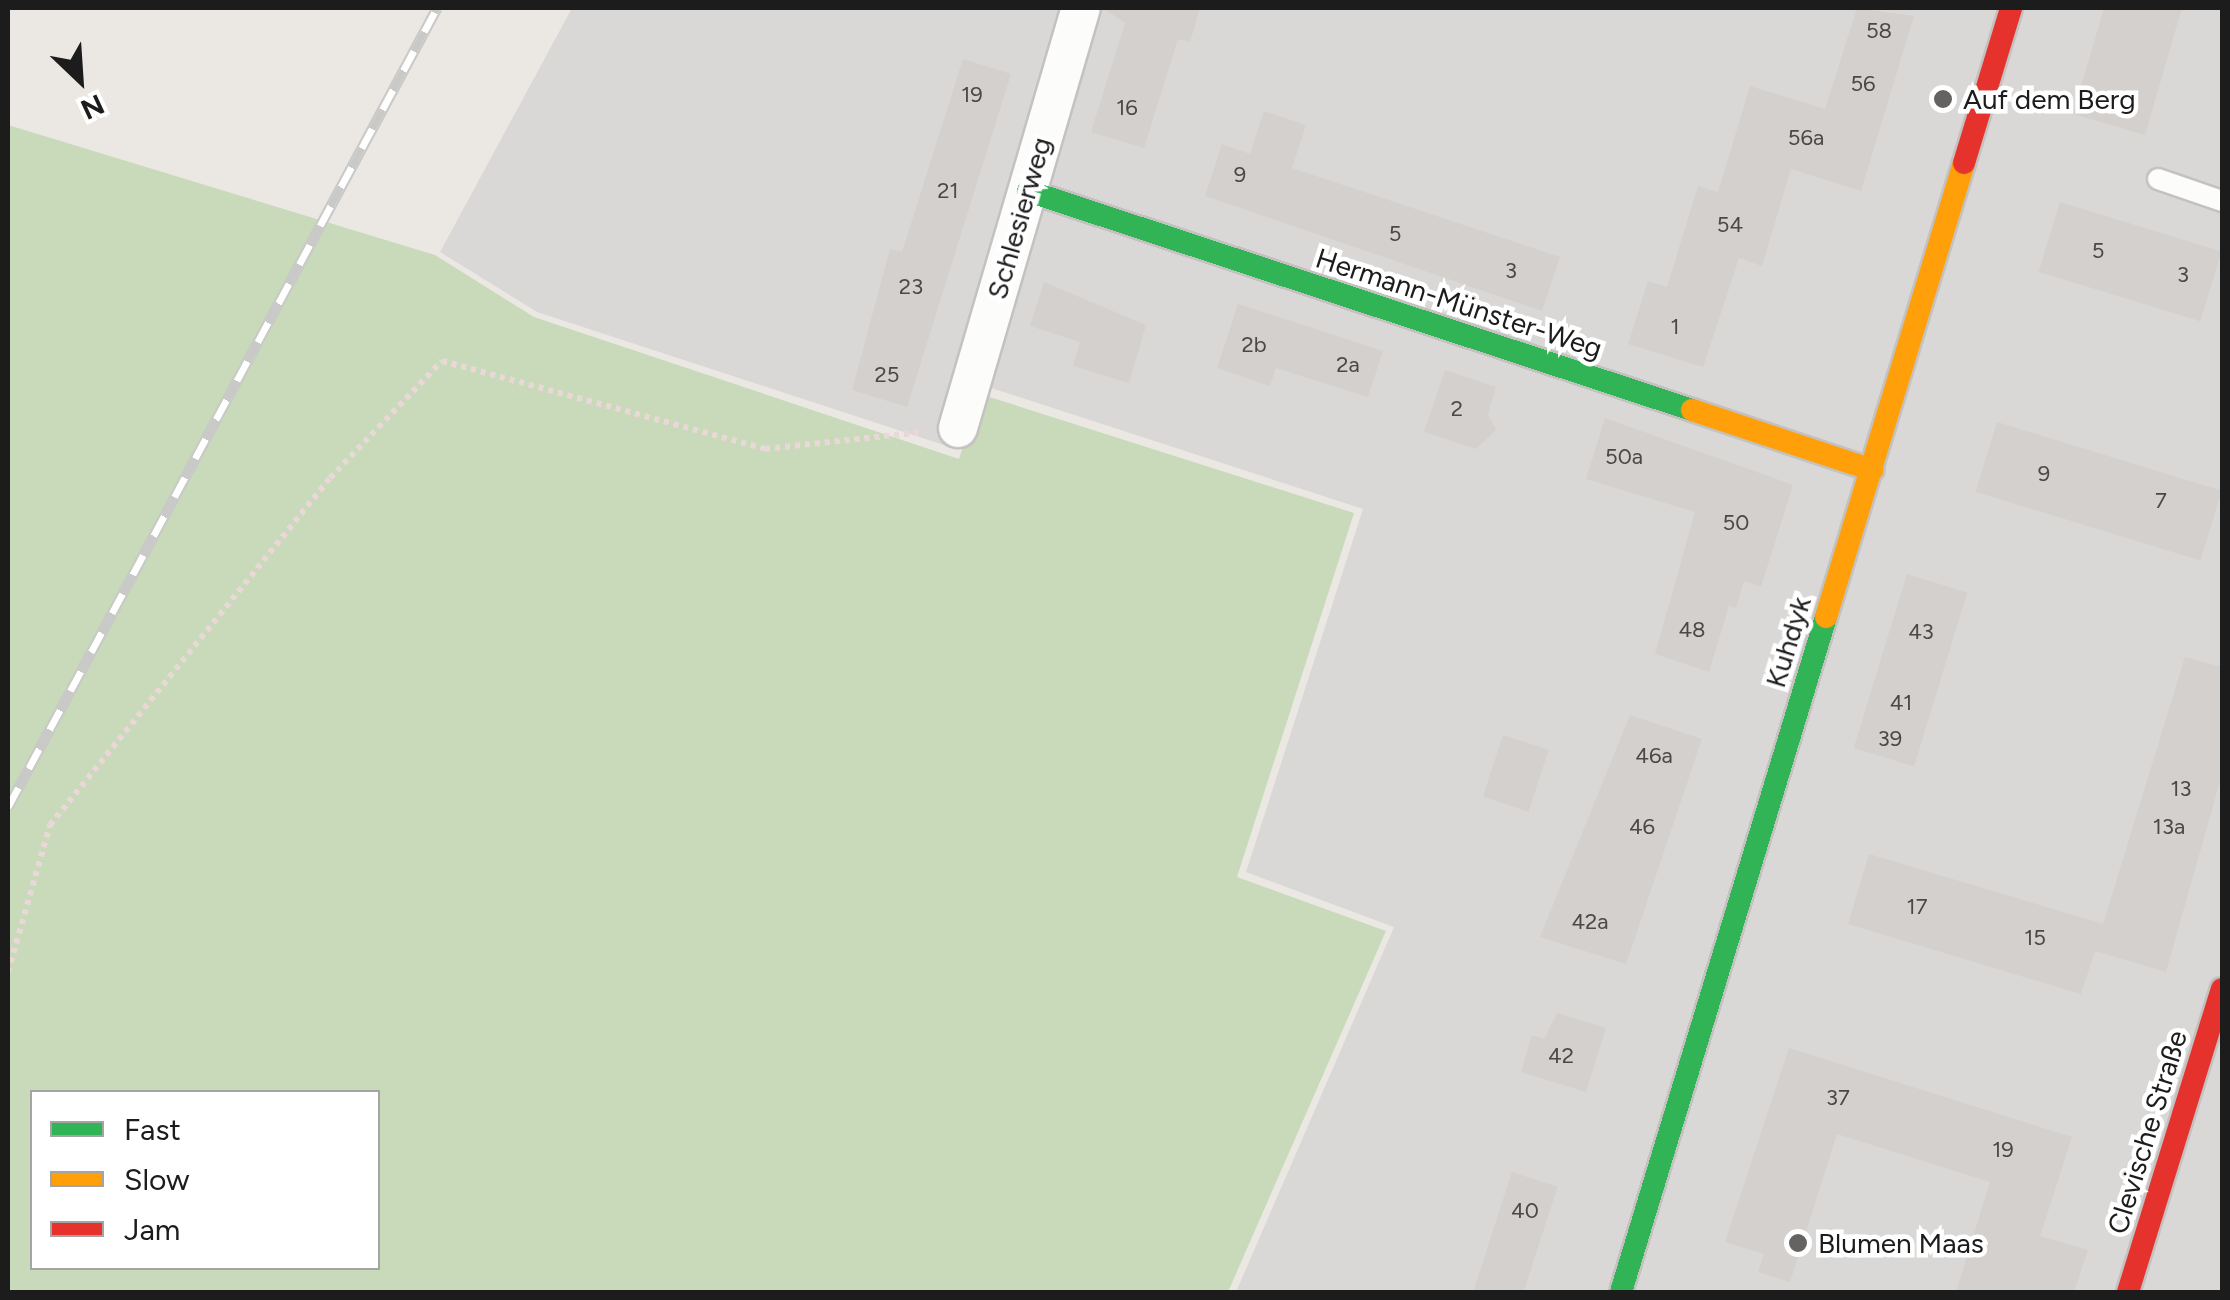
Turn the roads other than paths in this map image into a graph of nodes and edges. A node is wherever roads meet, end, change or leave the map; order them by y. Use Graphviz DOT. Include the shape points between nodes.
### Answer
graph roads {
  1 [pos="1081,8"];
  2 [pos="2011,8"];
  3 [pos="2158,180"];
  4 [pos="1028,191"];
  5 [pos="2222,200"];
  6 [pos="958,428"];
  7 [pos="1872,470"];
  8 [pos="2222,989"];
  9 [pos="2214,1053"];
  10 [pos="1621,1292"];
  11 [pos="2129,1292"];
  1 -- 4 [label="street, Schlesierweg"];
  2 -- 7 [label="main road, Kuhdyk"];
  3 -- 5 [label="lane"];
  4 -- 6 [label="street, Schlesierweg"];
  4 -- 7 [label="main road, Hermann-Münster-Weg"];
  7 -- 10 [label="main road, Kuhdyk"];
  8 -- 9 [label="main road, Clevische Straße"];
  9 -- 11 [label="main road, Clevische Straße"];
}
